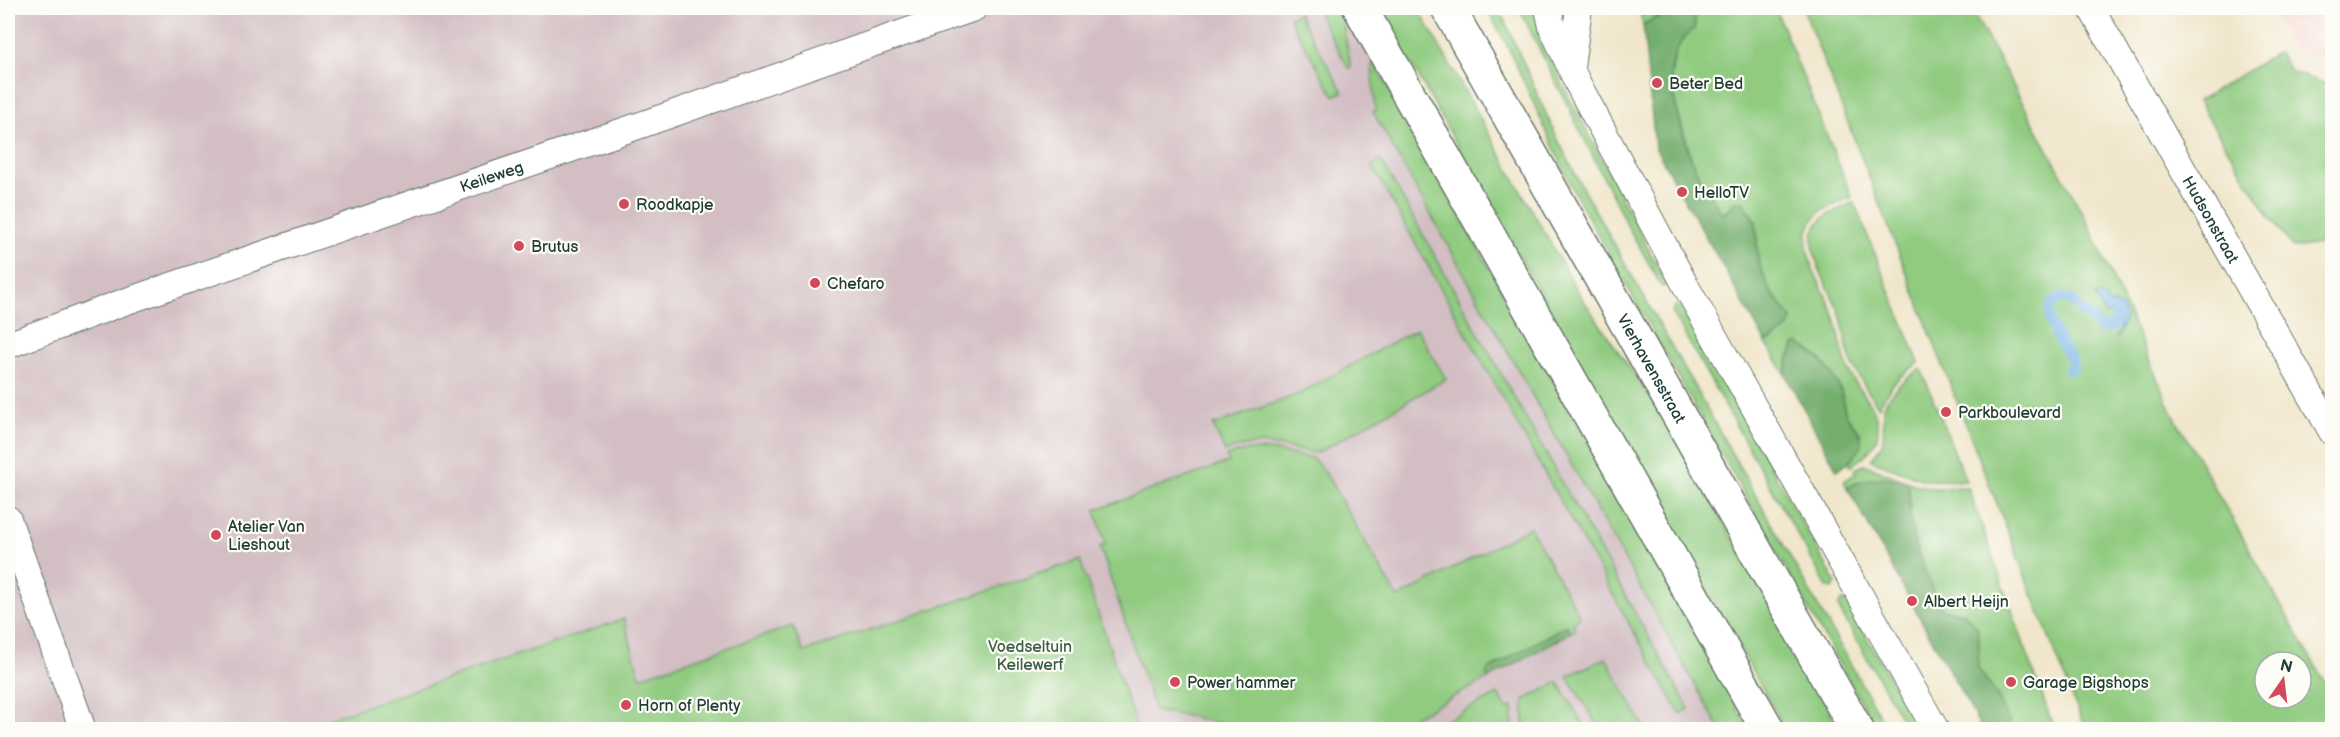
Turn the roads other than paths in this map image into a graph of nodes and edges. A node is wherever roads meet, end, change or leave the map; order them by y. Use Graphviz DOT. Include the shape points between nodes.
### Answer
graph roads {
  1 [pos="974,8"];
  2 [pos="1360,8"];
  3 [pos="1448,8"];
  4 [pos="1548,8"];
  5 [pos="1579,8"];
  6 [pos="2091,8"];
  7 [pos="1571,67"];
  8 [pos="8,345"];
  9 [pos="2332,432"];
  10 [pos="8,519"];
  11 [pos="83,729"];
  12 [pos="1768,729"];
  13 [pos="1857,729"];
  14 [pos="1936,729"];
  1 -- 8 [label="street, Keileweg"];
  2 -- 12 [label="main road"];
  3 -- 13 [label="main road, Vierhavensstraat"];
  4 -- 7 [label="street" via="1552,27"];
  5 -- 7 [label="street"];
  6 -- 9 [label="street, Hudsonstraat"];
  7 -- 14 [label="street" via="1688,290"];
  10 -- 11 [label="street"];
}
